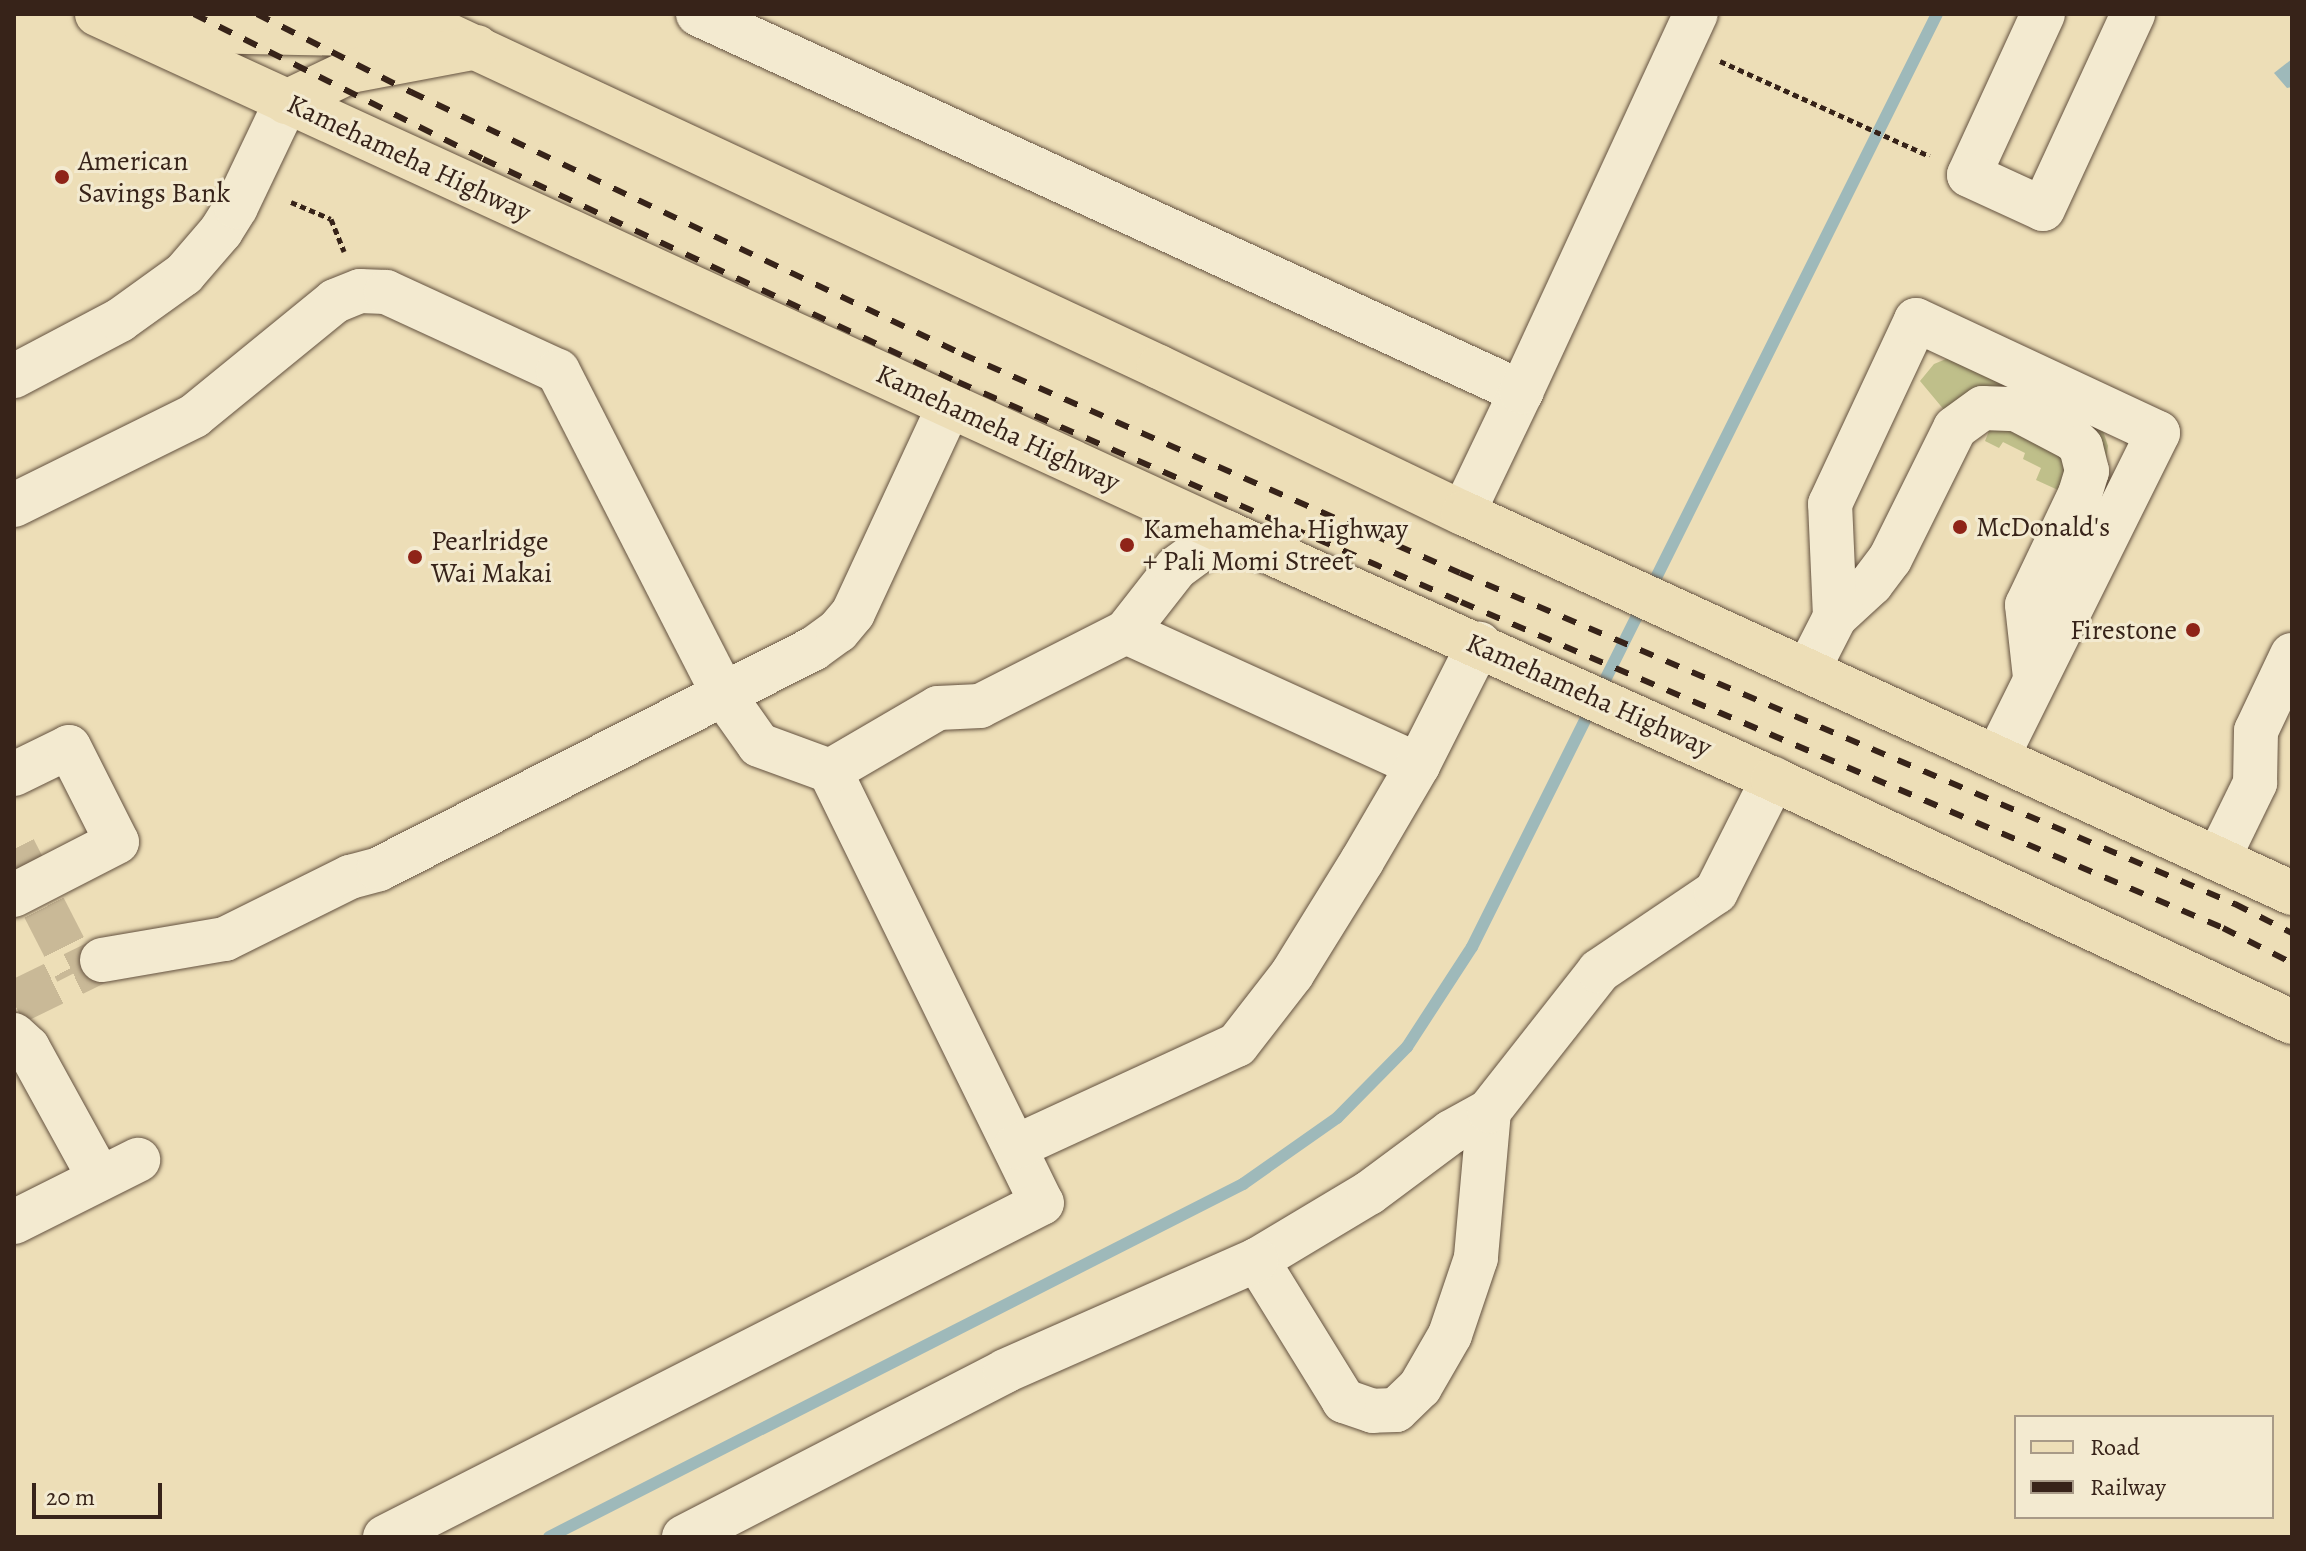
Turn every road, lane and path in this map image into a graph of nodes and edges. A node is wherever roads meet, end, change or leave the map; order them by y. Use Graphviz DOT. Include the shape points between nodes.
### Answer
graph roads {
  1 [pos="698,14"];
  2 [pos="2043,14"];
  3 [pos="2133,14"];
  4 [pos="409,15"];
  5 [pos="112,22"];
  6 [pos="1689,30"];
  7 [pos="477,47"];
  8 [pos="286,102"];
  9 [pos="1942,162"];
  10 [pos="291,202"];
  11 [pos="360,291"];
  12 [pos="14,376"];
  13 [pos="1521,392"];
  14 [pos="949,406"];
  15 [pos="14,505"];
  16 [pos="1463,513"];
  17 [pos="1225,532"];
  18 [pos="1835,617"];
  19 [pos="1126,632"];
  20 [pos="1479,644"];
  21 [pos="2292,655"];
  22 [pos="1808,670"];
  23 [pos="2035,677"];
  24 [pos="723,694"];
  25 [pos="1998,756"];
  26 [pos="1418,765"];
  27 [pos="830,771"];
  28 [pos="14,774"];
  29 [pos="1773,779"];
  30 [pos="2218,859"];
  31 [pos="2292,893"];
  32 [pos="14,895"];
  33 [pos="102,960"];
  34 [pos="2292,1022"];
  35 [pos="14,1035"];
  36 [pos="1489,1111"];
  37 [pos="1015,1147"];
  38 [pos="14,1222"];
  39 [pos="1257,1260"];
  40 [pos="385,1537"];
  41 [pos="684,1537"];
  1 -- 13 [label="street"];
  2 -- 3 [label="street" via="1969,175 2043,209"];
  4 -- 5 [label="main road" via="350,34"];
  4 -- 7 [label="main road"];
  5 -- 8 [label="main road, Kamehameha Highway"];
  6 -- 9 [label="path" via="1846,118"];
  6 -- 13 [label="street"];
  7 -- 8 [label="main road" via="351,71"];
  7 -- 16 [label="main road"];
  8 -- 12 [label="street" via="236,207 184,274 120,320"];
  8 -- 14 [label="main road, Kamehameha Highway"];
  10 -- 11 [label="path" via="331,219"];
  11 -- 15 [label="street" via="335,301 194,416"];
  11 -- 24 [label="street" via="386,292 558,371"];
  13 -- 16 [label="street"];
  14 -- 17 [label="main road, Kamehameha Highway"];
  14 -- 24 [label="street" via="853,613 813,649"];
  16 -- 22 [label="main road"];
  17 -- 19 [label="street" via="1176,568"];
  17 -- 20 [label="main road, Kamehameha Highway"];
  18 -- 22 [label="street"];
  18 -- 23 [label="street" via="1890,559 1955,428 1983,408 2016,409 2073,439 2087,471 2027,605"];
  18 -- 23 [label="street" via="1830,504 1916,320 2158,433"];
  19 -- 26 [label="street"];
  19 -- 27 [label="street" via="980,706 938,708"];
  20 -- 26 [label="street"];
  20 -- 29 [label="main road, Kamehameha Highway"];
  21 -- 30 [label="street" via="2256,731 2255,783"];
  22 -- 25 [label="main road"];
  23 -- 25 [label="street"];
  24 -- 27 [label="street" via="759,745"];
  24 -- 33 [label="street" via="379,869 350,877 225,939"];
  25 -- 30 [label="main road"];
  26 -- 37 [label="street" via="1292,974 1237,1045"];
  27 -- 37 [label="street"];
  28 -- 32 [label="street" via="69,747 117,842"];
  29 -- 34 [label="main road, Kamehameha Highway"];
  29 -- 36 [label="street" via="1716,892 1599,971"];
  30 -- 31 [label="main road"];
  35 -- 38 [label="street" via="119,1170"];
  36 -- 39 [label="street" via="1451,1132 1369,1193"];
  36 -- 39 [label="street" via="1476,1258 1450,1335 1420,1387 1396,1410 1373,1411 1344,1401"];
  37 -- 40 [label="street" via="1042,1203"];
  39 -- 41 [label="street" via="1005,1371"];
}
